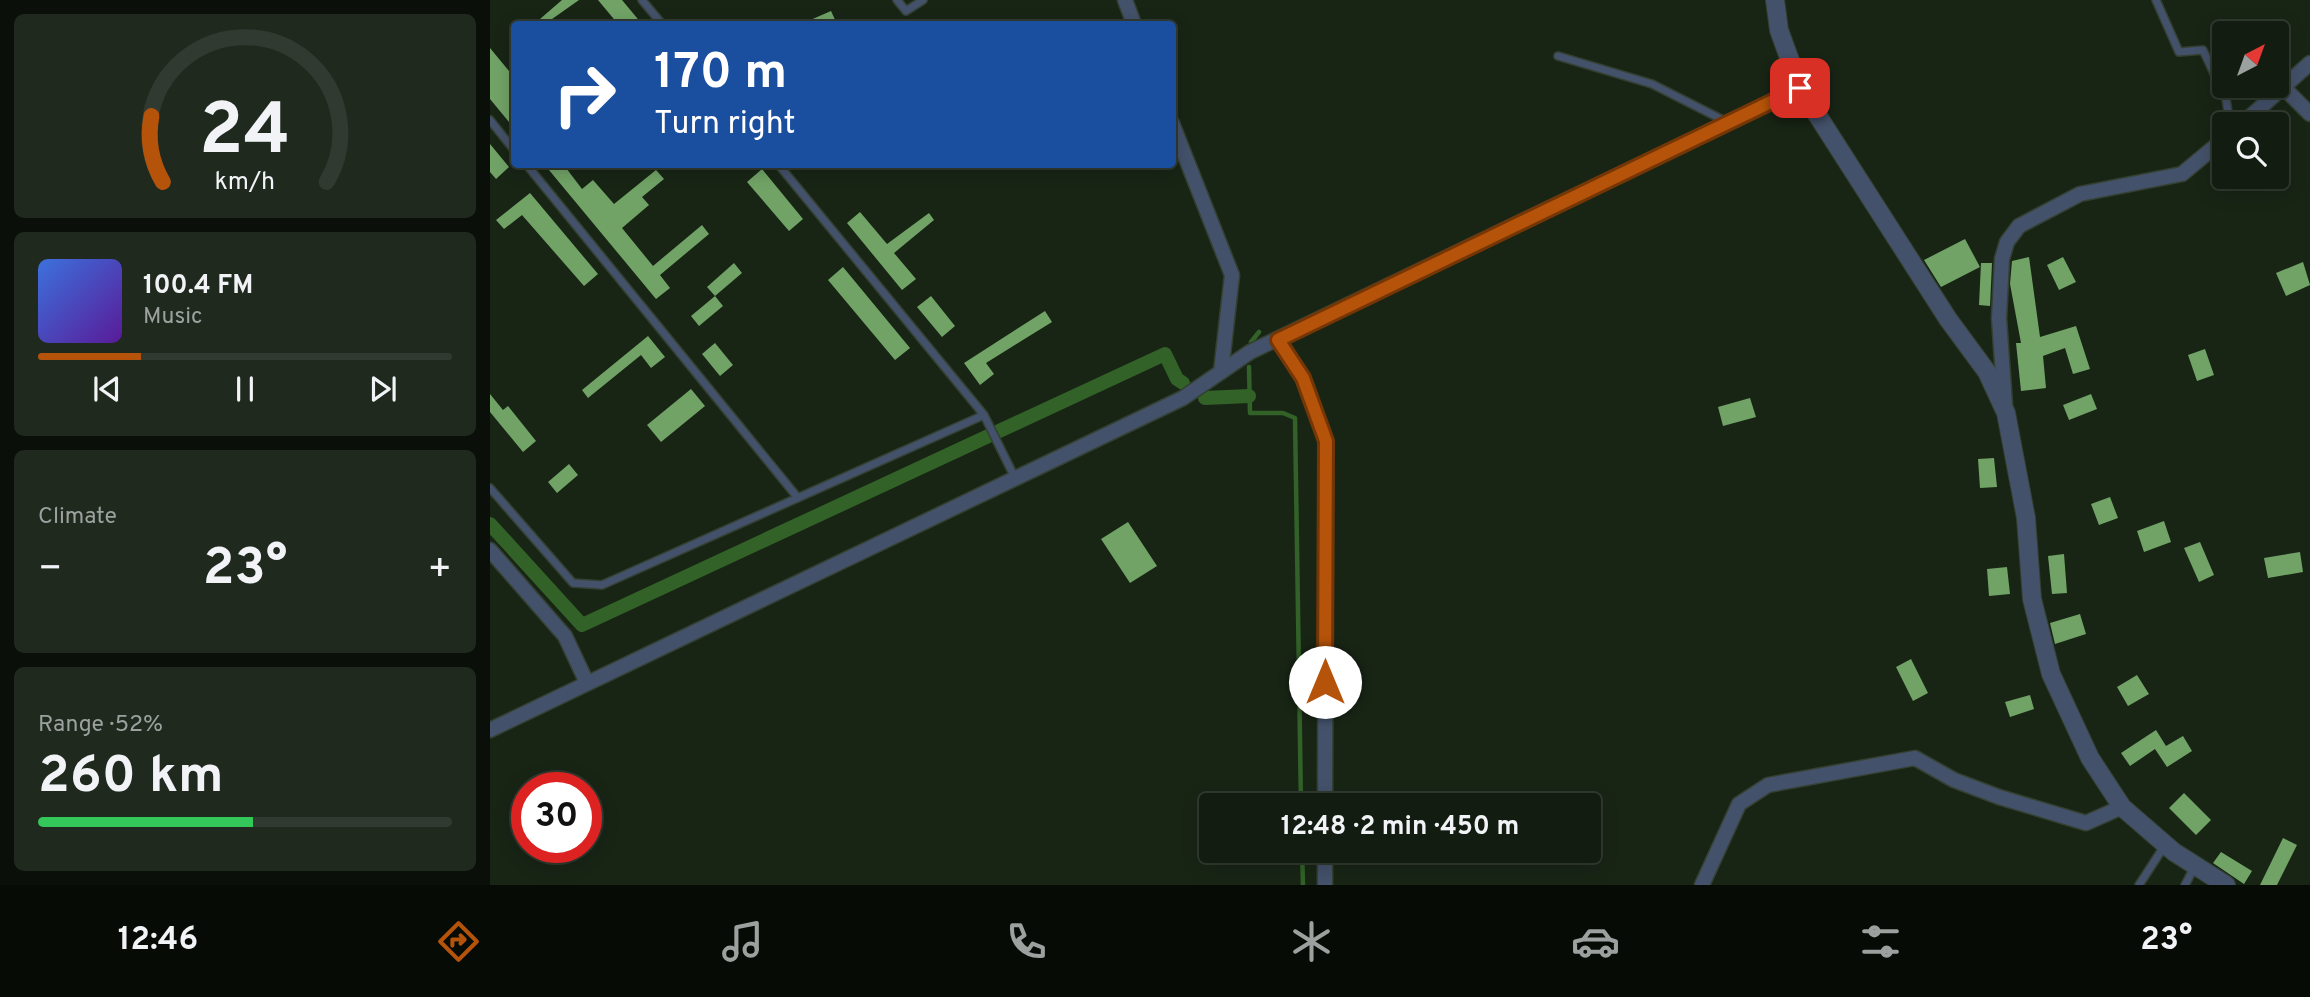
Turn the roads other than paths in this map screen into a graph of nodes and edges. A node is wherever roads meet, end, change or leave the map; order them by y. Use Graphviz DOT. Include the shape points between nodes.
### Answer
graph roads {
  1 [pos="642,0"];
  2 [pos="897,0"];
  3 [pos="923,0"];
  4 [pos="1125,0"];
  5 [pos="1775,0"];
  6 [pos="2156,0"];
  7 [pos="660,21"];
  8 [pos="1133,21"];
  9 [pos="1558,56"];
  10 [pos="2310,63"];
  11 [pos="2289,83"];
  12 [pos="1800,88"];
  13 [pos="2289,93"];
  14 [pos="2272,98"];
  15 [pos="2228,112"];
  16 [pos="2256,112"];
  17 [pos="2310,114"];
  18 [pos="490,120"];
  19 [pos="1728,123"];
  20 [pos="1176,132"];
  21 [pos="511,146"];
  22 [pos="2212,149"];
  23 [pos="529,168"];
  24 [pos="781,168"];
  25 [pos="1278,340"];
  26 [pos="1221,372"];
  27 [pos="2006,413"];
  28 [pos="984,415"];
  29 [pos="1015,479"];
  30 [pos="490,488"];
  31 [pos="798,498"];
  32 [pos="490,550"];
  33 [pos="587,683"];
  34 [pos="490,730"];
  35 [pos="1325,793"];
  36 [pos="2122,807"];
  37 [pos="2166,844"];
  38 [pos="1325,863"];
  39 [pos="2196,865"];
  40 [pos="1325,885"];
  41 [pos="1702,885"];
  42 [pos="2139,885"];
  43 [pos="2185,885"];
  44 [pos="2226,885"];
  1 -- 7 [label="lane"];
  2 -- 3 [label="lane" via="906,11"];
  4 -- 8 [label="street"];
  5 -- 12 [label="street" via="1779,30"];
  6 -- 15 [label="lane" via="2179,52 2203,50"];
  9 -- 19 [label="lane" via="1652,84"];
  10 -- 11 [label="street"];
  12 -- 19 [label="street"];
  12 -- 27 [label="street" via="1987,372"];
  13 -- 17 [label="street"];
  14 -- 16 [label="street"];
  18 -- 21 [label="lane"];
  19 -- 25 [label="street"];
  20 -- 26 [label="street" via="1232,275"];
  22 -- 27 [label="street" via="2182,174 2080,194 2019,226 2002,259 1999,318"];
  23 -- 31 [label="lane"];
  24 -- 28 [label="lane"];
  25 -- 26 [label="street"];
  25 -- 35 [label="street" via="1303,378 1326,441"];
  26 -- 29 [label="street" via="1183,398"];
  27 -- 36 [label="street" via="2026,518 2032,600 2051,674 2090,758"];
  28 -- 29 [label="lane"];
  28 -- 31 [label="lane"];
  29 -- 33 [label="street"];
  30 -- 31 [label="lane" via="573,583 602,585"];
  32 -- 33 [label="street" via="565,636"];
  33 -- 34 [label="street"];
  36 -- 37 [label="street"];
  36 -- 41 [label="street" via="2086,823 1954,780 1915,758 1768,785 1739,804"];
  37 -- 39 [label="street"];
  37 -- 42 [label="lane"];
  38 -- 40 [label="street"];
  39 -- 43 [label="lane"];
  39 -- 44 [label="street"];
}
